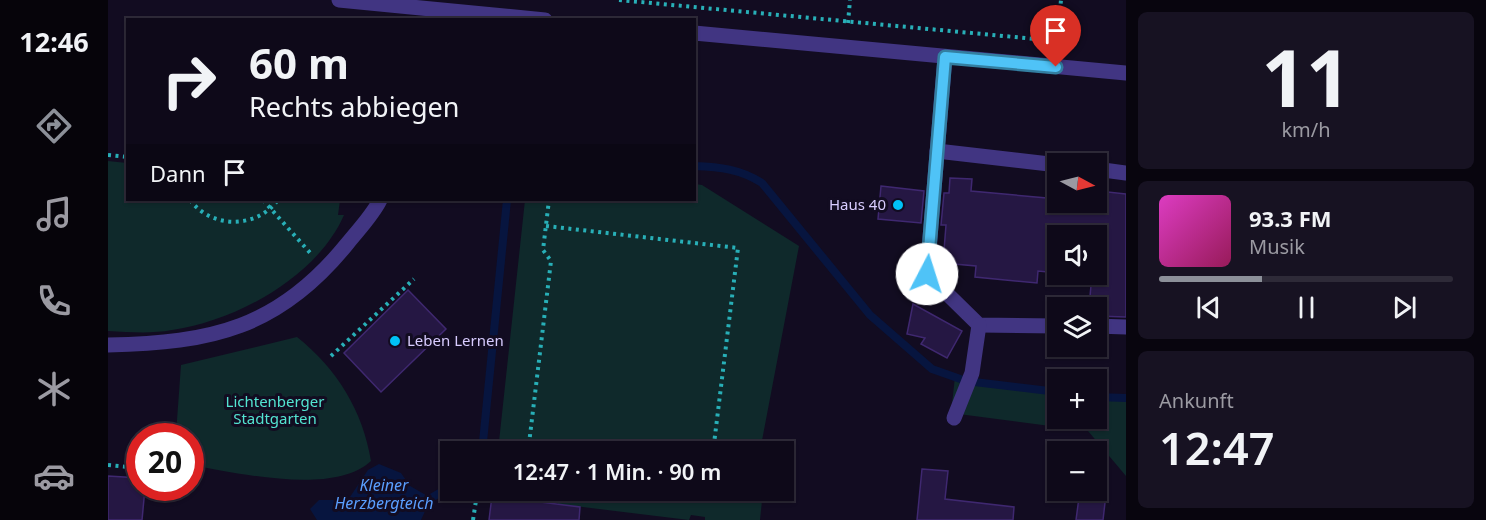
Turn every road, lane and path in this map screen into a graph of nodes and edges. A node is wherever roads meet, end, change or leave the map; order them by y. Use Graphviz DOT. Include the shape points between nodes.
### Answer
graph roads {
  1 [pos="339,0"];
  2 [pos="619,0"];
  3 [pos="850,0"];
  4 [pos="1061,0"];
  5 [pos="436,10"];
  6 [pos="522,18"];
  7 [pos="849,21"];
  8 [pos="696,33"];
  9 [pos="1057,41"];
  10 [pos="846,48"];
  11 [pos="945,57"];
  12 [pos="1056,67"];
  13 [pos="1126,73"];
  14 [pos="937,151"];
  15 [pos="108,155"];
  16 [pos="126,157"];
  17 [pos="1047,164"];
  18 [pos="1107,171"];
  19 [pos="1126,173"];
  20 [pos="191,201"];
  21 [pos="199,201"];
  22 [pos="264,201"];
  23 [pos="278,201"];
  24 [pos="379,201"];
  25 [pos="549,201"];
  26 [pos="194,205"];
  27 [pos="271,208"];
  28 [pos="546,225"];
  29 [pos="325,269"];
  30 [pos="414,279"];
  31 [pos="979,325"];
  32 [pos="1047,326"];
  33 [pos="1107,326"];
  34 [pos="1126,327"];
  35 [pos="108,345"];
  36 [pos="331,356"];
  37 [pos="954,418"];
  38 [pos="529,441"];
  39 [pos="714,441"];
  40 [pos="108,465"];
  41 [pos="126,467"];
  42 [pos="476,501"];
  43 [pos="473,520"];
  1 -- 5 [label="lane"];
  2 -- 7 [label="path"];
  3 -- 7 [label="path"];
  4 -- 9 [label="path"];
  5 -- 6 [label="lane"];
  7 -- 9 [label="path"];
  7 -- 10 [label="path"];
  8 -- 10 [label="lane"];
  9 -- 12 [label="path"];
  10 -- 11 [label="lane"];
  11 -- 12 [label="lane"];
  11 -- 14 [label="lane"];
  12 -- 13 [label="lane"];
  14 -- 17 [label="lane"];
  14 -- 31 [label="lane" via="927,274"];
  15 -- 16 [label="path"];
  18 -- 19 [label="lane"];
  20 -- 26 [label="path"];
  21 -- 26 [label="path"];
  22 -- 27 [label="path"];
  23 -- 27 [label="path"];
  24 -- 29 [label="lane"];
  25 -- 28 [label="path"];
  26 -- 27 [label="path" via="225,221 256,219"];
  27 -- 29 [label="path"];
  28 -- 38 [label="path" via="543,250 551,261"];
  28 -- 39 [label="path" via="738,248"];
  29 -- 35 [label="lane" via="299,292 247,325 200,339"];
  30 -- 36 [label="path"];
  31 -- 32 [label="lane"];
  31 -- 37 [label="lane" via="972,373"];
  33 -- 34 [label="lane"];
  40 -- 41 [label="path"];
  42 -- 43 [label="path"];
}
